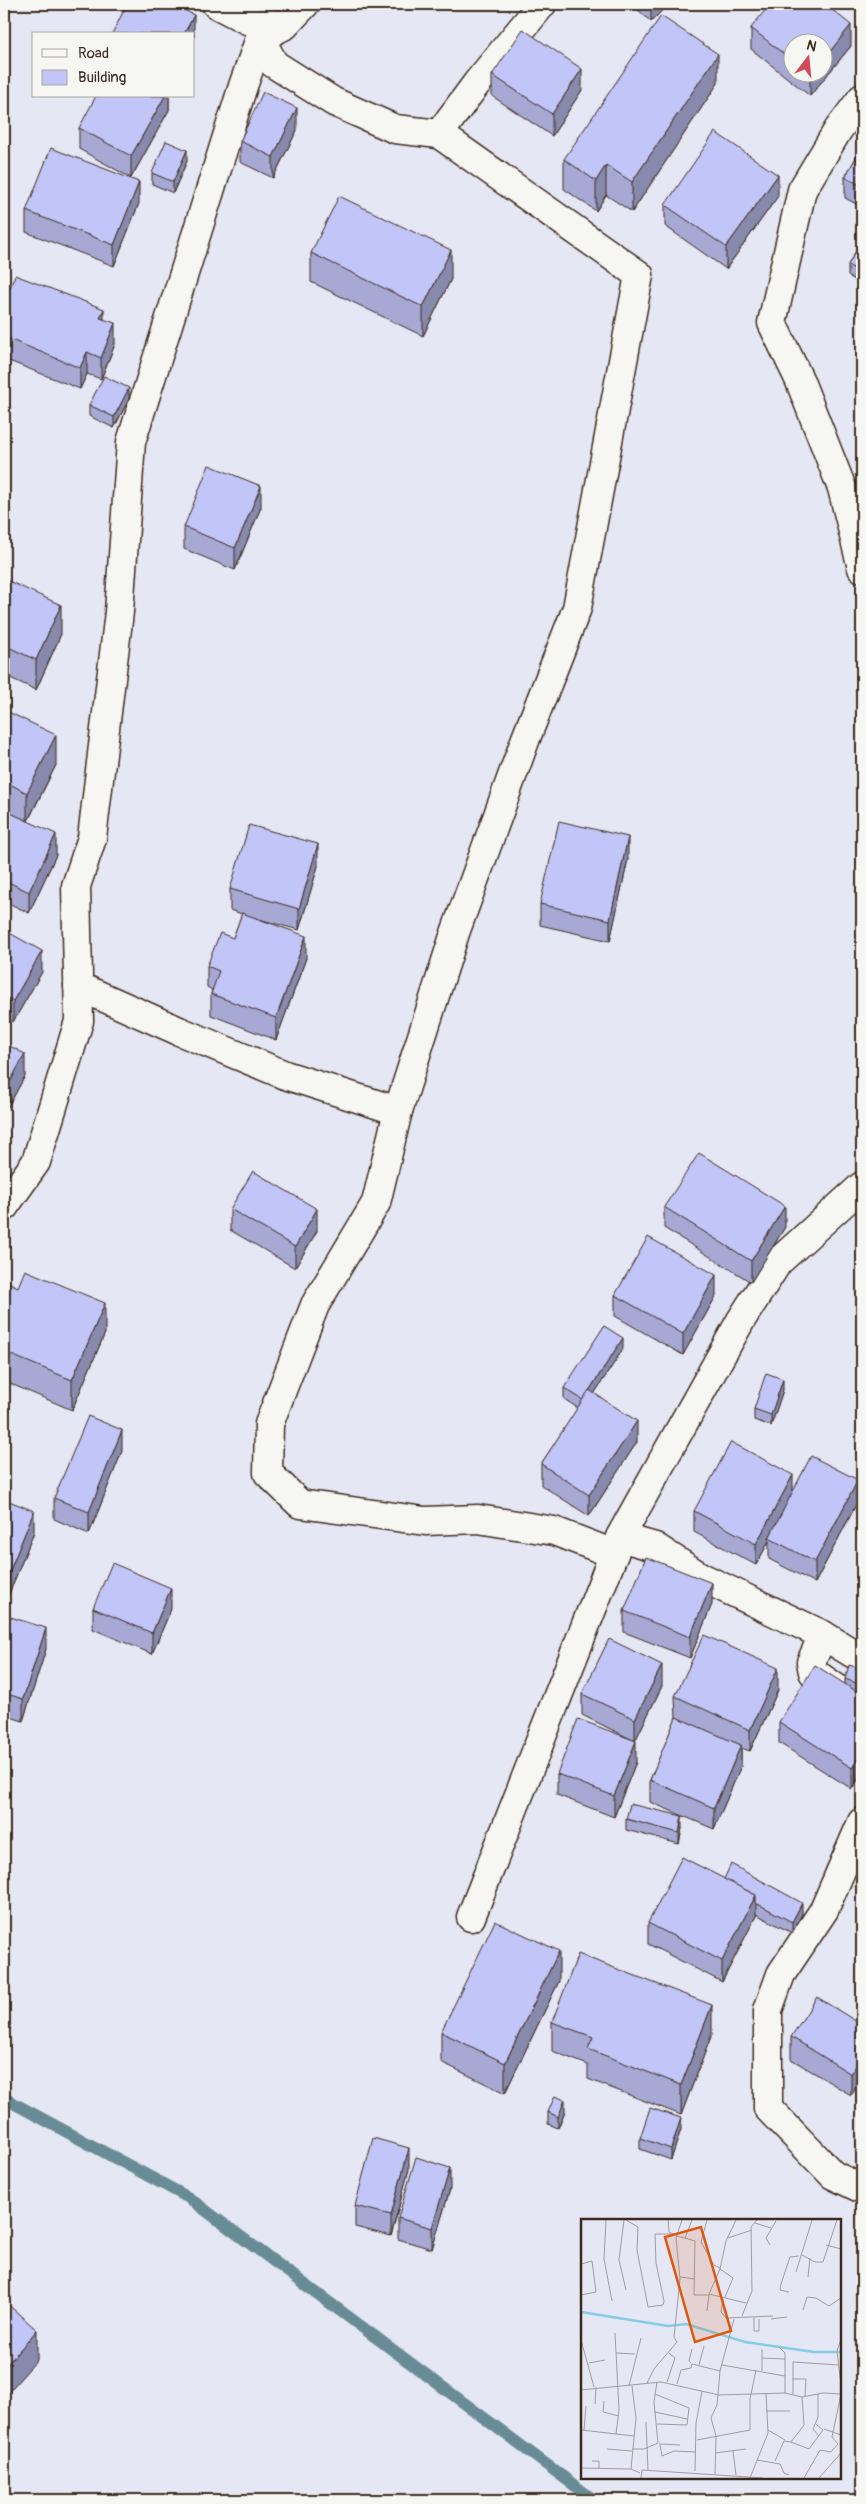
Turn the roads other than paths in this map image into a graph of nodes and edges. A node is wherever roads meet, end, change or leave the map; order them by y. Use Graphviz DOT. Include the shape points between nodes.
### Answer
graph roads {
  1 [pos="216,4"];
  2 [pos="305,4"];
  3 [pos="542,4"];
  4 [pos="286,25"];
  5 [pos="260,38"];
  6 [pos="862,98"];
  7 [pos="439,134"];
  8 [pos="862,568"];
  9 [pos="78,986"];
  10 [pos="398,1111"];
  11 [pos="862,1186"];
  12 [pos="4,1207"];
  13 [pos="617,1545"];
  14 [pos="823,1635"];
  15 [pos="862,1659"];
  16 [pos="862,1706"];
  17 [pos="862,1822"];
  18 [pos="470,1917"];
  19 [pos="862,2189"];
  1 -- 4 [label="street" via="247,20"];
  2 -- 4 [label="street"];
  3 -- 7 [label="street"];
  4 -- 5 [label="street"];
  5 -- 7 [label="street" via="274,64 334,102 395,128"];
  5 -- 9 [label="street" via="131,442 119,612 92,838 76,886"];
  6 -- 8 [label="street" via="838,130 802,190 772,323 799,379 842,488"];
  7 -- 10 [label="street" via="639,275 577,608 455,932"];
  9 -- 10 [label="street" via="285,1075"];
  9 -- 12 [label="street" via="79,1021 36,1162"];
  10 -- 13 [label="street" via="376,1203 315,1305 269,1424 268,1473 300,1504 425,1521 478,1518"];
  11 -- 13 [label="street" via="778,1262 741,1320"];
  13 -- 14 [label="street" via="654,1547 701,1577"];
  13 -- 18 [label="street"];
  14 -- 15 [label="street"];
  14 -- 16 [label="street" via="811,1662 813,1672"];
  17 -- 19 [label="street" via="824,1910 781,1974 768,2010 768,2108 833,2175"];
}
